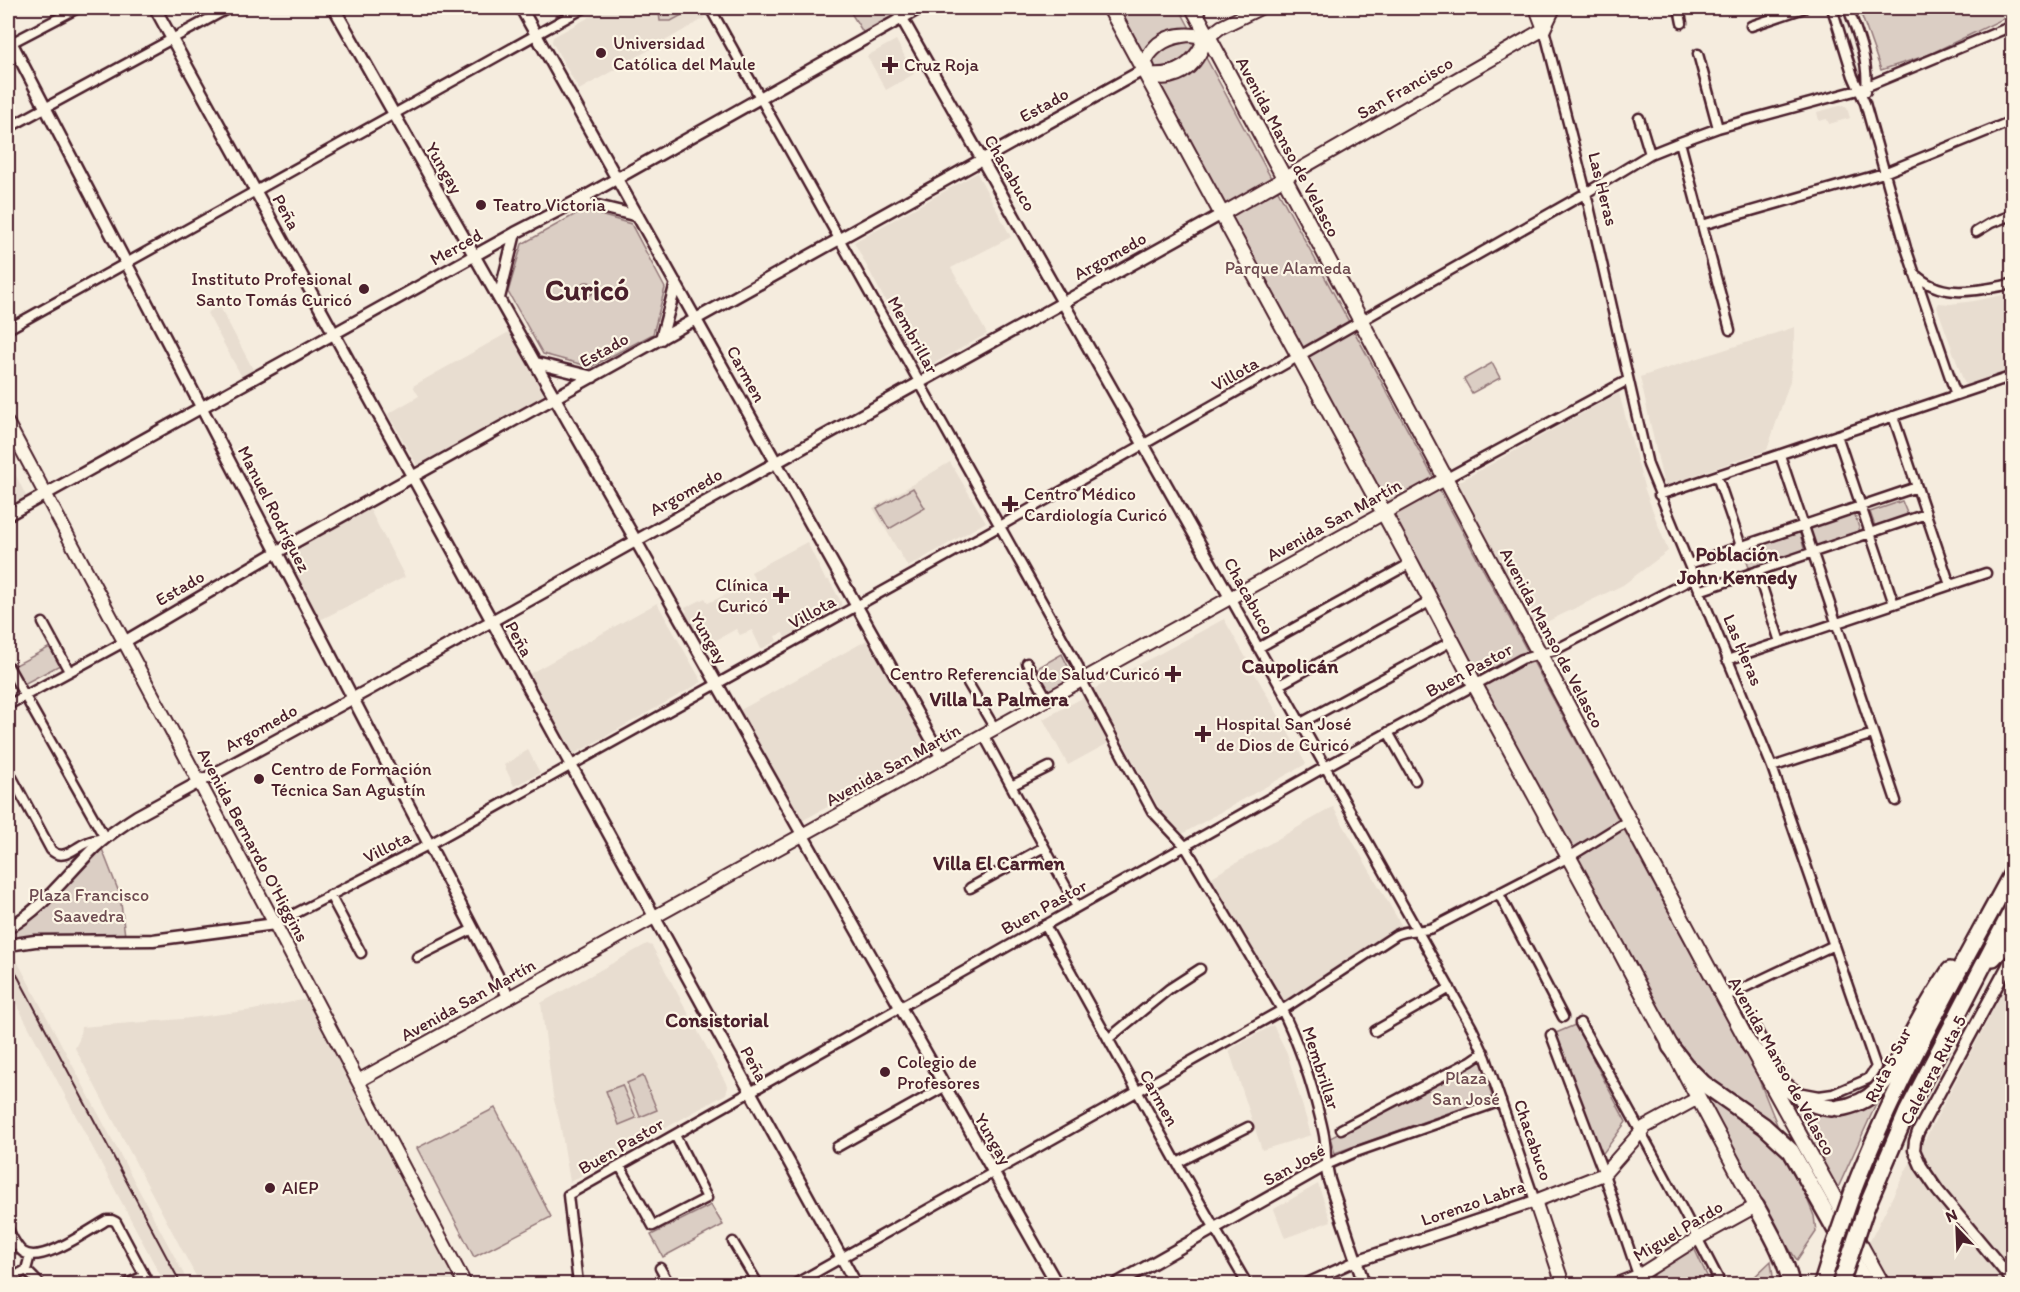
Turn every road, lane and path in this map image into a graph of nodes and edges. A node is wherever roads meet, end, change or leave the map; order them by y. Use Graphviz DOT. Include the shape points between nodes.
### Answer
graph roads {
  1 [pos="78,8"];
  2 [pos="155,8"];
  3 [pos="229,8"];
  4 [pos="334,8"];
  5 [pos="521,8"];
  6 [pos="584,8"];
  7 [pos="710,8"];
  8 [pos="896,8"];
  9 [pos="920,8"];
  10 [pos="1110,8"];
  11 [pos="1193,8"];
  12 [pos="1260,8"];
  13 [pos="1536,8"];
  14 [pos="1554,8"];
  15 [pos="1679,8"];
  16 [pos="1804,8"];
  17 [pos="1832,8"];
  18 [pos="1848,8"];
  19 [pos="902,18"];
  20 [pos="1682,23"];
  21 [pos="1751,26"];
  22 [pos="2013,26"];
  23 [pos="1544,29"];
  24 [pos="536,34"];
  25 [pos="1208,37"];
  26 [pos="9,39"];
  27 [pos="172,39"];
  28 [pos="1698,54"];
  29 [pos="1147,69"];
  30 [pos="1862,88"];
  31 [pos="761,97"];
  32 [pos="45,107"];
  33 [pos="394,113"];
  34 [pos="1639,118"];
  35 [pos="2013,121"];
  36 [pos="8,128"];
  37 [pos="1718,128"];
  38 [pos="1680,142"];
  39 [pos="1650,154"];
  40 [pos="982,160"];
  41 [pos="1884,173"];
  42 [pos="617,178"];
  43 [pos="1284,178"];
  44 [pos="255,191"];
  45 [pos="1586,194"];
  46 [pos="577,201"];
  47 [pos="1222,214"];
  48 [pos="2013,215"];
  49 [pos="638,216"];
  50 [pos="1702,225"];
  51 [pos="1976,232"];
  52 [pos="514,233"];
  53 [pos="840,239"];
  54 [pos="475,256"];
  55 [pos="126,263"];
  56 [pos="1914,272"];
  57 [pos="676,283"];
  58 [pos="2013,284"];
  59 [pos="499,298"];
  60 [pos="1063,303"];
  61 [pos="696,319"];
  62 [pos="1361,321"];
  63 [pos="8,329"];
  64 [pos="1730,330"];
  65 [pos="334,334"];
  66 [pos="661,339"];
  67 [pos="1298,357"];
  68 [pos="536,363"];
  69 [pos="593,377"];
  70 [pos="1628,380"];
  71 [pos="2011,381"];
  72 [pos="920,382"];
  73 [pos="1956,395"];
  74 [pos="555,399"];
  75 [pos="202,407"];
  76 [pos="1893,416"];
  77 [pos="8,424"];
  78 [pos="1837,435"];
  79 [pos="1144,445"];
  80 [pos="1780,455"];
  81 [pos="777,462"];
  82 [pos="1717,476"];
  83 [pos="412,477"];
  84 [pos="1445,478"];
  85 [pos="1917,487"];
  86 [pos="45,494"];
  87 [pos="1659,495"];
  88 [pos="1861,506"];
  89 [pos="1383,513"];
  90 [pos="1926,514"];
  91 [pos="8,515"];
  92 [pos="1803,525"];
  93 [pos="1000,526"];
  94 [pos="1870,533"];
  95 [pos="635,541"];
  96 [pos="1741,546"];
  97 [pos="277,552"];
  98 [pos="1813,552"];
  99 [pos="1411,563"];
  100 [pos="1689,564"];
  101 [pos="1757,571"];
  102 [pos="1986,573"];
  103 [pos="1694,578"];
  104 [pos="1950,585"];
  105 [pos="1699,591"];
  106 [pos="1230,599"];
  107 [pos="1431,601"];
  108 [pos="1894,604"];
  109 [pos="858,606"];
  110 [pos="491,621"];
  111 [pos="43,623"];
  112 [pos="1836,623"];
  113 [pos="1452,640"];
  114 [pos="124,642"];
  115 [pos="1780,642"];
  116 [pos="1258,648"];
  117 [pos="1539,653"];
  118 [pos="1727,660"];
  119 [pos="1027,663"];
  120 [pos="8,666"];
  121 [pos="69,671"];
  122 [pos="1082,681"];
  123 [pos="968,683"];
  124 [pos="716,684"];
  125 [pos="1279,685"];
  126 [pos="1475,685"];
  127 [pos="24,696"];
  128 [pos="353,698"];
  129 [pos="1048,700"];
  130 [pos="8,705"];
  131 [pos="1301,723"];
  132 [pos="989,732"];
  133 [pos="1389,732"];
  134 [pos="1873,734"];
  135 [pos="942,758"];
  136 [pos="570,766"];
  137 [pos="1049,767"];
  138 [pos="1325,767"];
  139 [pos="1772,767"];
  140 [pos="8,770"];
  141 [pos="1415,780"];
  142 [pos="199,783"];
  143 [pos="1011,786"];
  144 [pos="1896,801"];
  145 [pos="1629,820"];
  146 [pos="801,836"];
  147 [pos="105,838"];
  148 [pos="429,844"];
  149 [pos="1185,846"];
  150 [pos="1044,847"];
  151 [pos="1569,857"];
  152 [pos="2013,873"];
  153 [pos="970,888"];
  154 [pos="1499,894"];
  155 [pos="330,895"];
  156 [pos="1077,907"];
  157 [pos="2013,910"];
  158 [pos="1991,911"];
  159 [pos="654,917"];
  160 [pos="275,924"];
  161 [pos="1046,925"];
  162 [pos="8,928"];
  163 [pos="473,929"];
  164 [pos="1418,931"];
  165 [pos="2013,938"];
  166 [pos="8,945"];
  167 [pos="1834,945"];
  168 [pos="361,953"];
  169 [pos="417,957"];
  170 [pos="2013,958"];
  171 [pos="1200,969"];
  172 [pos="1977,976"];
  173 [pos="1450,988"];
  174 [pos="1730,994"];
  175 [pos="509,998"];
  176 [pos="899,1008"];
  177 [pos="1282,1010"];
  178 [pos="1563,1017"];
  179 [pos="1580,1023"];
  180 [pos="1375,1031"];
  181 [pos="1551,1035"];
  182 [pos="1108,1039"];
  183 [pos="1749,1044"];
  184 [pos="1670,1046"];
  185 [pos="1484,1052"];
  186 [pos="358,1081"];
  187 [pos="944,1087"];
  188 [pos="1712,1090"];
  189 [pos="750,1092"];
  190 [pos="1137,1092"];
  191 [pos="1698,1098"];
  192 [pos="1501,1101"];
  193 [pos="1248,1127"];
  194 [pos="1341,1129"];
  195 [pos="1641,1130"];
  196 [pos="675,1135"];
  197 [pos="837,1147"];
  198 [pos="1177,1163"];
  199 [pos="1326,1165"];
  200 [pos="620,1166"];
  201 [pos="993,1173"];
  202 [pos="1605,1174"];
  203 [pos="1535,1201"];
  204 [pos="1756,1206"];
  205 [pos="1214,1228"];
  206 [pos="8,1229"];
  207 [pos="1698,1238"];
  208 [pos="733,1242"];
  209 [pos="30,1255"];
  210 [pos="842,1258"];
  211 [pos="1356,1261"];
  212 [pos="660,1268"];
  213 [pos="26,1270"];
  214 [pos="144,1276"];
  215 [pos="1842,1279"];
  216 [pos="8,1280"];
  217 [pos="1640,1280"];
  218 [pos="2013,1280"];
  219 [pos="40,1284"];
  220 [pos="127,1284"];
  221 [pos="149,1284"];
  222 [pos="465,1284"];
  223 [pos="578,1284"];
  224 [pos="669,1284"];
  225 [pos="758,1284"];
  226 [pos="795,1284"];
  227 [pos="856,1284"];
  228 [pos="1057,1284"];
  229 [pos="1116,1284"];
  230 [pos="1247,1284"];
  231 [pos="1305,1284"];
  232 [pos="1364,1284"];
  233 [pos="1563,1284"];
  234 [pos="1617,1284"];
  235 [pos="1712,1284"];
  236 [pos="1791,1284"];
  237 [pos="1822,1284"];
  238 [pos="1866,1284"];
  239 [pos="1882,1284"];
  1 -- 26 [label="street"];
  2 -- 27 [label="street, Peña"];
  3 -- 27 [label="street"];
  4 -- 33 [label="street, Yungay"];
  5 -- 24 [label="street, Carmen"];
  6 -- 24 [label="street"];
  7 -- 31 [label="street, Membrillar"];
  8 -- 19 [label="street, Chacabuco"];
  9 -- 19 [label="street, Merced"];
  10 -- 29 [label="main road"];
  11 -- 25 [label="main road, Avenida Manso de Velasco"];
  12 -- 25 [label="main road"];
  13 -- 23 [label="main road, Las Heras"];
  14 -- 23 [label="main road"];
  15 -- 20 [label="street"];
  16 -- 21 [label="street"];
  17 -- 30 [label="street"];
  18 -- 30 [label="street" via="1868,72"];
  19 -- 31 [label="street, Merced"];
  19 -- 40 [label="street, Chacabuco"];
  22 -- 30 [label="street, Villota"];
  23 -- 43 [label="main road, San Francisco"];
  23 -- 45 [label="street, Las Heras"];
  24 -- 33 [label="street"];
  24 -- 42 [label="street, Carmen"];
  25 -- 29 [label="main road" via="1186,33 1168,37 1152,51"];
  25 -- 29 [label="main road" via="1184,71 1162,78 1152,76"];
  25 -- 43 [label="main road, Avenida Manso de Velasco"];
  26 -- 32 [label="street, Manuel Rodríguez"];
  27 -- 32 [label="street"];
  27 -- 44 [label="street, Peña"];
  28 -- 37 [label="street"];
  29 -- 29 [label="street" via="1154,52 1168,42 1189,38 1199,41 1196,51 1180,66 1163,72"];
  29 -- 40 [label="street, Estado"];
  29 -- 47 [label="main road"];
  30 -- 37 [label="street, Villota"];
  30 -- 41 [label="street"];
  31 -- 42 [label="street, Merced"];
  31 -- 53 [label="street, Membrillar"];
  32 -- 36 [label="street"];
  32 -- 55 [label="street, Manuel Rodríguez"];
  33 -- 44 [label="street"];
  33 -- 54 [label="street, Yungay"];
  34 -- 39 [label="street"];
  35 -- 41 [label="street"];
  37 -- 38 [label="street, Villota"];
  38 -- 39 [label="street, Villota"];
  38 -- 50 [label="street"];
  39 -- 45 [label="street, Villota"];
  40 -- 53 [label="street, Estado"];
  40 -- 60 [label="street, Chacabuco"];
  41 -- 50 [label="street"];
  41 -- 56 [label="street"];
  42 -- 46 [label="street, Merced"];
  42 -- 49 [label="street, Carmen"];
  43 -- 47 [label="main road, Argomedo"];
  43 -- 62 [label="main road, Avenida Manso de Velasco"];
  44 -- 55 [label="street"];
  44 -- 65 [label="street, Peña"];
  45 -- 62 [label="street, Villota"];
  45 -- 70 [label="street, Las Heras"];
  46 -- 49 [label="street"];
  46 -- 52 [label="street, Merced"];
  47 -- 60 [label="street, Argomedo"];
  47 -- 67 [label="main road"];
  48 -- 51 [label="street"];
  49 -- 57 [label="street, Carmen"];
  50 -- 64 [label="street"];
  52 -- 54 [label="street, Merced"];
  52 -- 59 [label="street"];
  53 -- 61 [label="street, Estado"];
  53 -- 72 [label="street, Membrillar"];
  54 -- 59 [label="street, Yungay"];
  54 -- 65 [label="street, Merced"];
  55 -- 63 [label="street"];
  55 -- 75 [label="street, Manuel Rodríguez"];
  56 -- 58 [label="street" via="1931,286 1954,292"];
  56 -- 73 [label="street"];
  57 -- 61 [label="street, Carmen"];
  57 -- 66 [label="street"];
  59 -- 68 [label="street, Yungay"];
  60 -- 72 [label="street, Argomedo"];
  60 -- 79 [label="street, Chacabuco"];
  61 -- 66 [label="street, Estado"];
  61 -- 81 [label="street, Carmen"];
  62 -- 67 [label="street, Villota"];
  62 -- 84 [label="main road, Avenida Manso de Velasco"];
  65 -- 75 [label="street, Merced"];
  65 -- 83 [label="street, Peña"];
  66 -- 69 [label="street, Estado"];
  67 -- 79 [label="street, Villota"];
  67 -- 89 [label="main road"];
  68 -- 69 [label="street"];
  68 -- 74 [label="street, Yungay"];
  69 -- 74 [label="street, Estado"];
  70 -- 84 [label="street"];
  70 -- 87 [label="street, Las Heras" via="1642,445"];
  71 -- 73 [label="street"];
  72 -- 81 [label="street, Argomedo"];
  72 -- 93 [label="street, Membrillar"];
  73 -- 76 [label="street"];
  74 -- 83 [label="street, Estado"];
  74 -- 95 [label="street, Yungay"];
  75 -- 86 [label="street, Merced"];
  75 -- 97 [label="street, Manuel Rodríguez"];
  76 -- 78 [label="street"];
  76 -- 85 [label="street"];
  77 -- 86 [label="main road, Avenida Bernardo O'Higgins"];
  78 -- 80 [label="street"];
  78 -- 88 [label="street"];
  79 -- 93 [label="street, Villota"];
  79 -- 106 [label="street, Chacabuco"];
  80 -- 82 [label="street"];
  80 -- 92 [label="street"];
  81 -- 95 [label="street, Argomedo"];
  81 -- 109 [label="street, Carmen"];
  82 -- 87 [label="street"];
  82 -- 96 [label="street"];
  83 -- 97 [label="street, Estado"];
  83 -- 110 [label="street, Peña"];
  84 -- 89 [label="main road, Avenida San Martín"];
  84 -- 117 [label="main road, Avenida Manso de Velasco"];
  85 -- 88 [label="street"];
  85 -- 90 [label="street"];
  86 -- 91 [label="street, Merced"];
  86 -- 114 [label="main road, Avenida Bernardo O'Higgins"];
  87 -- 100 [label="street, Las Heras"];
  88 -- 92 [label="street"];
  88 -- 94 [label="street"];
  89 -- 99 [label="main road"];
  89 -- 106 [label="main road, Avenida San Martín"];
  90 -- 94 [label="street"];
  90 -- 104 [label="street"];
  92 -- 96 [label="street"];
  92 -- 98 [label="street"];
  93 -- 109 [label="street, Villota"];
  93 -- 122 [label="street, Membrillar" via="1081,670"];
  94 -- 98 [label="street"];
  94 -- 108 [label="street"];
  95 -- 110 [label="street, Argomedo"];
  95 -- 124 [label="street, Yungay"];
  96 -- 100 [label="street"];
  97 -- 114 [label="street, Estado"];
  97 -- 128 [label="street, Manuel Rodríguez"];
  98 -- 101 [label="street"];
  98 -- 112 [label="street"];
  99 -- 107 [label="main road"];
  99 -- 116 [label="street"];
  100 -- 103 [label="street, Las Heras"];
  101 -- 105 [label="street"];
  101 -- 115 [label="street"];
  102 -- 104 [label="street"];
  103 -- 105 [label="street, Las Heras"];
  103 -- 117 [label="street, Buen Pastor" via="1555,650"];
  104 -- 108 [label="street"];
  105 -- 118 [label="street, Las Heras"];
  106 -- 116 [label="street, Chacabuco"];
  106 -- 122 [label="main road, Avenida San Martín"];
  107 -- 113 [label="main road"];
  107 -- 125 [label="street"];
  108 -- 112 [label="street"];
  109 -- 124 [label="street, Villota"];
  109 -- 135 [label="street, Carmen"];
  110 -- 128 [label="street, Argomedo"];
  110 -- 136 [label="street, Peña"];
  111 -- 121 [label="street"];
  112 -- 115 [label="street"];
  112 -- 134 [label="street"];
  113 -- 126 [label="main road"];
  113 -- 131 [label="street"];
  114 -- 121 [label="street, Estado"];
  114 -- 142 [label="main road, Avenida Bernardo O'Higgins"];
  115 -- 118 [label="street"];
  116 -- 125 [label="street, Chacabuco"];
  117 -- 126 [label="street, Buen Pastor"];
  117 -- 145 [label="main road, Avenida Manso de Velasco"];
  118 -- 139 [label="street, Las Heras"];
  119 -- 129 [label="street"];
  120 -- 127 [label="street"];
  121 -- 127 [label="street, Estado"];
  122 -- 129 [label="main road, Avenida San Martín"];
  122 -- 149 [label="street, Membrillar" via="1152,810"];
  123 -- 132 [label="street"];
  124 -- 136 [label="street, Villota"];
  124 -- 146 [label="street, Yungay"];
  125 -- 131 [label="street, Chacabuco"];
  126 -- 133 [label="street, Buen Pastor"];
  126 -- 151 [label="main road"];
  127 -- 130 [label="street, Estado"];
  127 -- 147 [label="street"];
  128 -- 142 [label="street, Argomedo"];
  128 -- 148 [label="street, Manuel Rodríguez"];
  129 -- 132 [label="main road, Avenida San Martín"];
  131 -- 138 [label="street, Chacabuco"];
  132 -- 135 [label="main road, Avenida San Martín"];
  132 -- 143 [label="street"];
  133 -- 138 [label="street, Buen Pastor"];
  133 -- 141 [label="street"];
  134 -- 139 [label="street"];
  134 -- 144 [label="street"];
  135 -- 146 [label="main road, Avenida San Martín"];
  136 -- 148 [label="street, Villota"];
  136 -- 159 [label="street, Peña"];
  137 -- 143 [label="street"];
  138 -- 149 [label="street, Buen Pastor"];
  138 -- 164 [label="street, Chacabuco"];
  139 -- 167 [label="street, Las Heras"];
  140 -- 147 [label="street, Argomedo" via="51,850 65,855 90,841"];
  142 -- 147 [label="street, Argomedo"];
  142 -- 160 [label="main road, Avenida Bernardo O'Higgins"];
  143 -- 150 [label="street"];
  145 -- 151 [label="street"];
  145 -- 174 [label="main road, Avenida Manso de Velasco"];
  146 -- 159 [label="main road, Avenida San Martín"];
  146 -- 176 [label="street, Yungay"];
  147 -- 162 [label="street, Argomedo" via="44,901"];
  148 -- 155 [label="street, Villota"];
  148 -- 163 [label="street, Manuel Rodríguez"];
  149 -- 156 [label="street, Buen Pastor"];
  149 -- 177 [label="street, Membrillar"];
  150 -- 153 [label="street"];
  150 -- 156 [label="street"];
  151 -- 154 [label="street"];
  151 -- 184 [label="main road"];
  152 -- 158 [label="highway, Ruta 5 Sur"];
  154 -- 164 [label="street" via="1432,928"];
  154 -- 178 [label="street"];
  155 -- 160 [label="street, Villota"];
  155 -- 168 [label="street"];
  156 -- 161 [label="street, Buen Pastor"];
  157 -- 172 [label="highway, Ruta 5 Sur"];
  158 -- 183 [label="highway" via="1932,998 1885,1080 1864,1099 1835,1108 1810,1104 1790,1091"];
  158 -- 237 [label="highway, Ruta 5 Sur, bridge" via="1896,1091 1853,1191"];
  159 -- 175 [label="main road, Avenida San Martín"];
  159 -- 189 [label="street, Peña"];
  160 -- 166 [label="street" via="153,940 35,941"];
  160 -- 186 [label="main road, Avenida Bernardo O'Higgins"];
  161 -- 176 [label="street, Buen Pastor"];
  161 -- 182 [label="street, Carmen"];
  163 -- 169 [label="street"];
  163 -- 175 [label="street, Manuel Rodríguez"];
  164 -- 173 [label="street, Chacabuco"];
  164 -- 177 [label="street" via="1396,935"];
  165 -- 172 [label="highway"];
  167 -- 174 [label="street"];
  167 -- 174 [label="street, Las Heras" via="1876,1066 1868,1079 1833,1094 1819,1096 1799,1091 1782,1077"];
  170 -- 218 [label="street, Caletera Ruta 5" via="1914,1145 1930,1180"];
  171 -- 182 [label="street"];
  172 -- 215 [label="highway, Ruta 5 Sur, bridge" via="1902,1120"];
  173 -- 180 [label="street"];
  173 -- 185 [label="street, Chacabuco"];
  174 -- 183 [label="main road, Avenida Manso de Velasco"];
  175 -- 186 [label="main road, Avenida San Martín"];
  176 -- 187 [label="street, Yungay"];
  176 -- 189 [label="street, Buen Pastor"];
  177 -- 190 [label="street"];
  177 -- 199 [label="street, Membrillar" via="1308,1071 1327,1141"];
  179 -- 195 [label="street"];
  181 -- 202 [label="street"];
  182 -- 190 [label="street, Carmen"];
  183 -- 239 [label="main road, Avenida Manso de Velasco"];
  184 -- 188 [label="highway"];
  184 -- 191 [label="main road"];
  185 -- 192 [label="street, Chacabuco"];
  185 -- 194 [label="street, San José"];
  186 -- 222 [label="main road, Avenida Bernardo O'Higgins"];
  187 -- 197 [label="street"];
  187 -- 201 [label="street, Yungay"];
  188 -- 191 [label="highway"];
  188 -- 238 [label="highway" via="1764,1126 1791,1151"];
  189 -- 196 [label="street, Buen Pastor"];
  189 -- 210 [label="street, Peña"];
  190 -- 198 [label="street, Carmen"];
  190 -- 201 [label="street"];
  191 -- 195 [label="main road, Lorenzo Labra"];
  191 -- 204 [label="main road"];
  192 -- 199 [label="street, San José"];
  192 -- 203 [label="street, Chacabuco"];
  193 -- 198 [label="street"];
  195 -- 202 [label="main road, Lorenzo Labra"];
  195 -- 207 [label="street"];
  196 -- 200 [label="street, Buen Pastor"];
  196 -- 200 [label="street" via="707,1198 653,1226"];
  198 -- 205 [label="street, Carmen"];
  199 -- 205 [label="street, San José"];
  199 -- 211 [label="street, Membrillar"];
  200 -- 223 [label="street, Buen Pastor" via="568,1195"];
  201 -- 210 [label="street"];
  201 -- 228 [label="street, Yungay"];
  202 -- 203 [label="main road, Lorenzo Labra"];
  202 -- 217 [label="street"];
  203 -- 211 [label="street, Lorenzo Labra"];
  203 -- 233 [label="main road, Chacabuco"];
  204 -- 207 [label="main road, Miguel Pardo"];
  204 -- 236 [label="highway" via="1779,1248"];
  205 -- 229 [label="street, San José"];
  205 -- 230 [label="street, Carmen"];
  206 -- 209 [label="street" via="18,1248"];
  207 -- 217 [label="main road, Miguel Pardo"];
  207 -- 235 [label="street" via="1718,1278"];
  208 -- 225 [label="street"];
  209 -- 213 [label="street"];
  209 -- 214 [label="street" via="50,1252 112,1220"];
  210 -- 226 [label="street"];
  210 -- 227 [label="street, Peña"];
  211 -- 231 [label="street, Lorenzo Labra"];
  211 -- 232 [label="street, Membrillar"];
  212 -- 224 [label="street"];
  213 -- 216 [label="street"];
  213 -- 219 [label="street"];
  214 -- 220 [label="street"];
  214 -- 221 [label="street"];
  217 -- 234 [label="main road, Miguel Pardo"];
}
